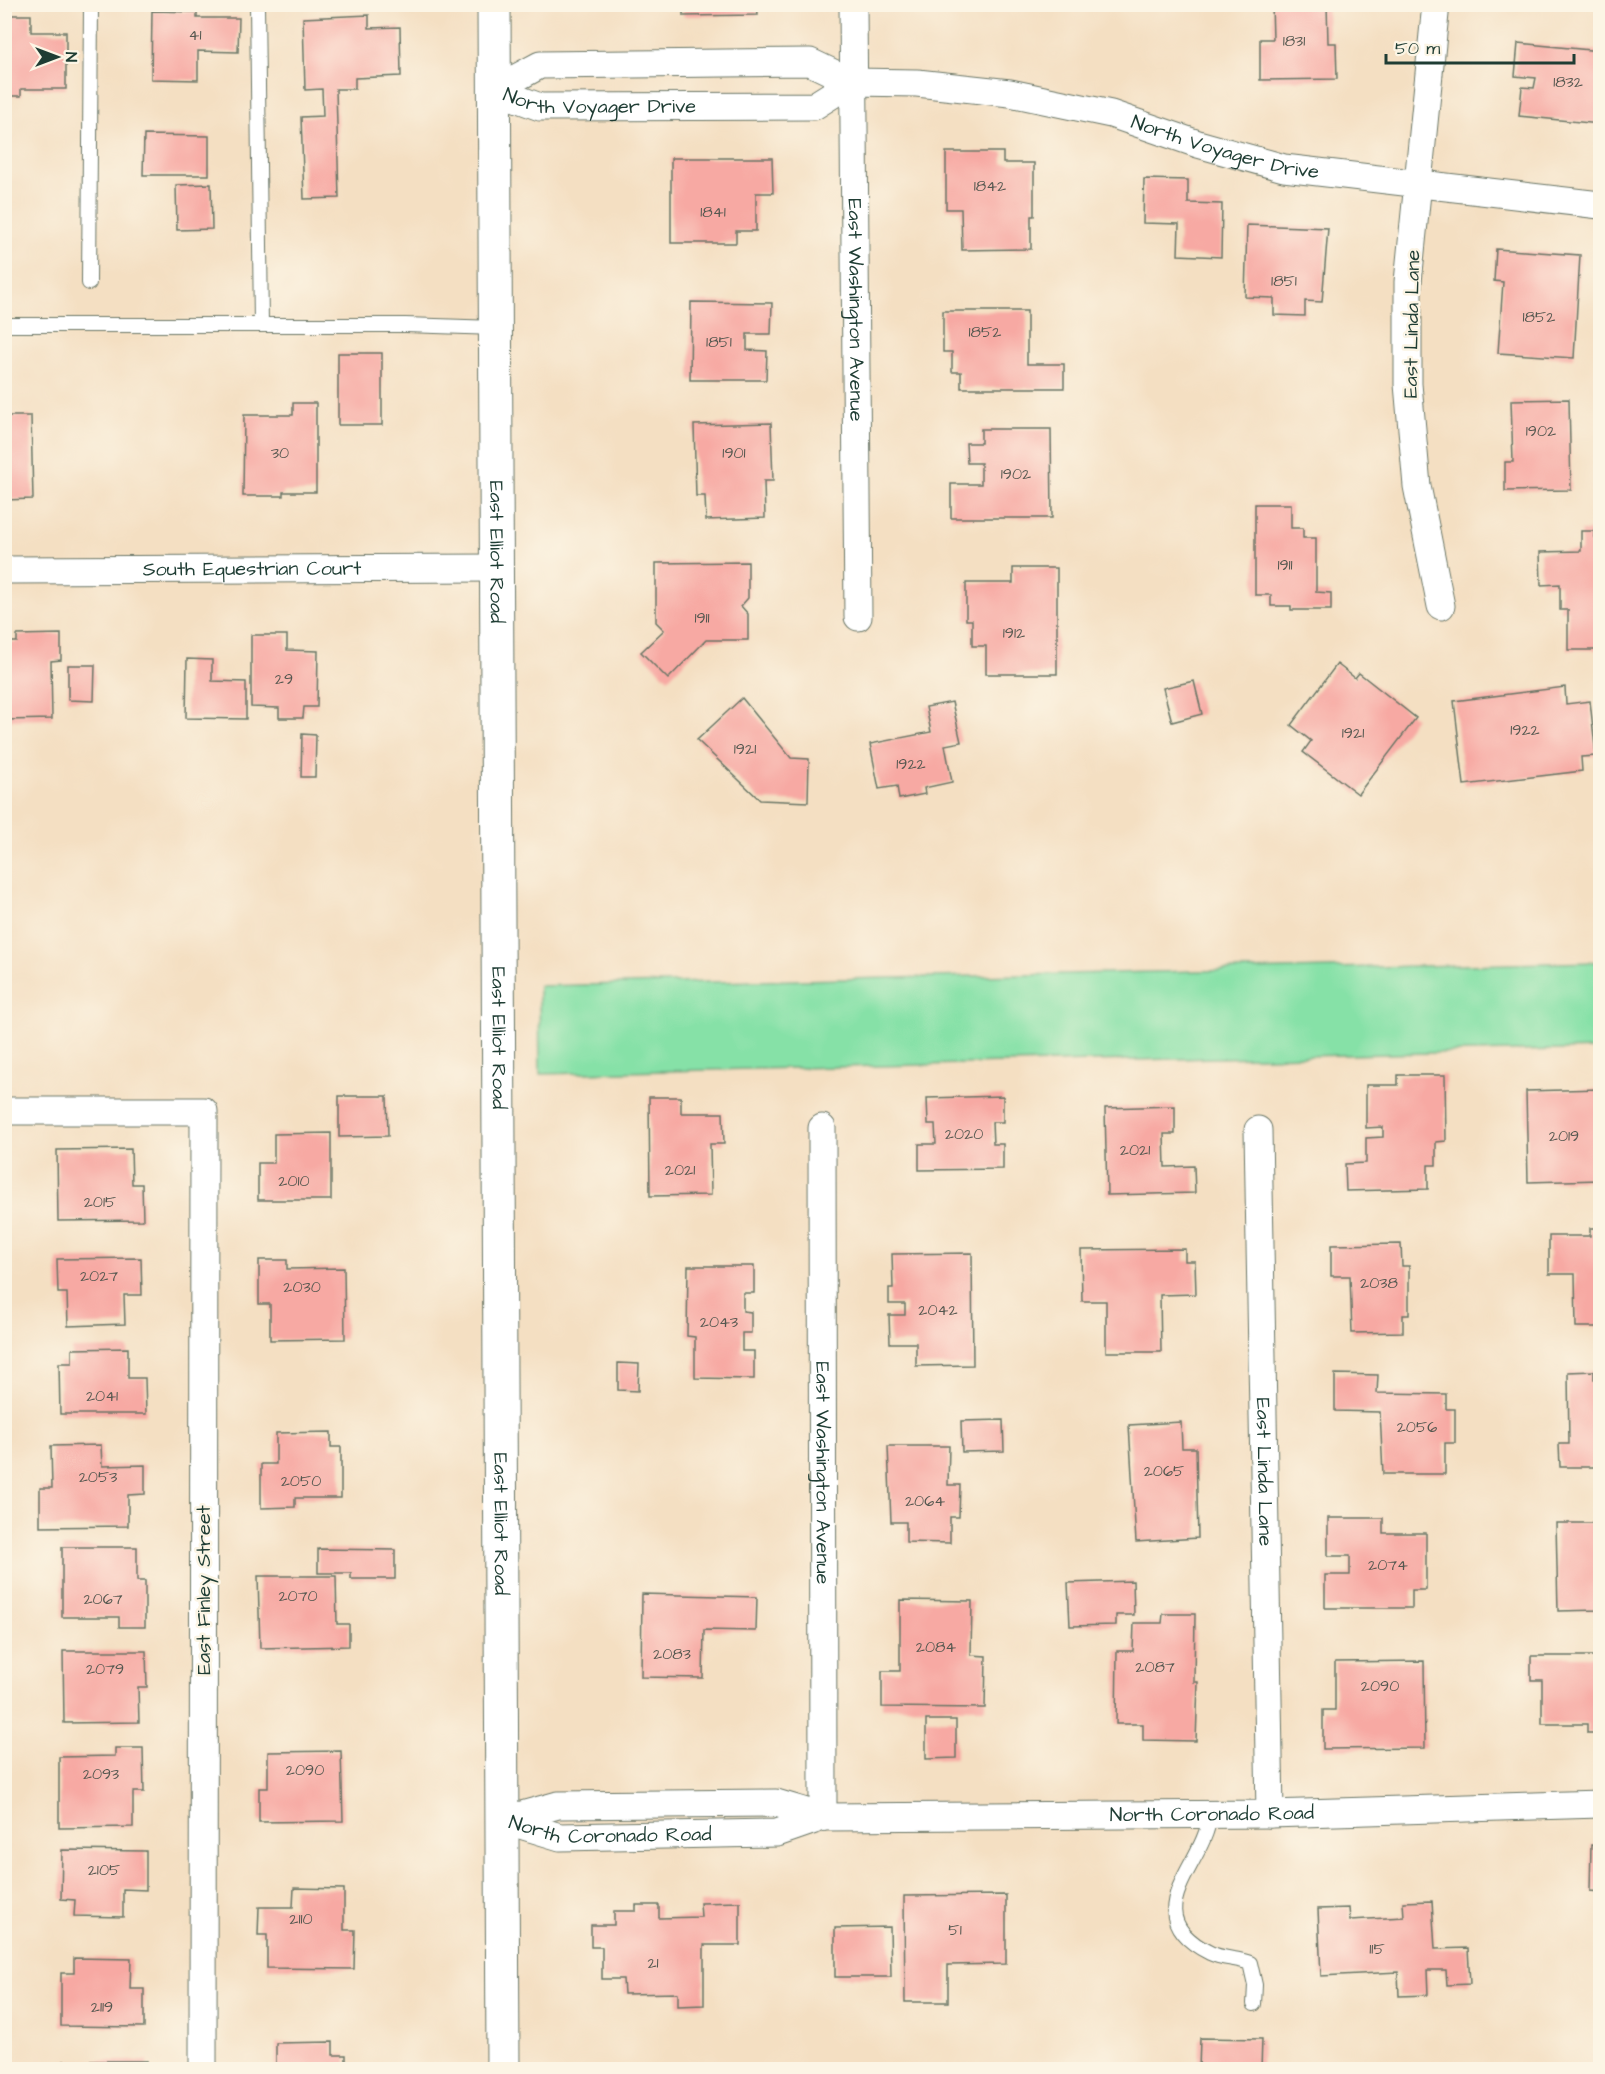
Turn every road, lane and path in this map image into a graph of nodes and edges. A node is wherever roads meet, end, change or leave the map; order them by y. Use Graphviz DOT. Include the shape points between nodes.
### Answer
graph roads {
  1 [pos="91,4"];
  2 [pos="257,4"];
  3 [pos="494,4"];
  4 [pos="853,4"];
  5 [pos="1436,4"];
  6 [pos="852,82"];
  7 [pos="494,90"];
  8 [pos="1420,183"];
  9 [pos="1600,205"];
  10 [pos="89,283"];
  11 [pos="4,325"];
  12 [pos="261,325"];
  13 [pos="496,328"];
  14 [pos="497,568"];
  15 [pos="4,570"];
  16 [pos="1441,606"];
  17 [pos="858,617"];
  18 [pos="4,1111"];
  19 [pos="822,1128"];
  20 [pos="1258,1130"];
  21 [pos="1600,1804"];
  22 [pos="1270,1814"];
  23 [pos="1210,1815"];
  24 [pos="823,1817"];
  25 [pos="504,1820"];
  26 [pos="1254,2004"];
  27 [pos="203,2070"];
  28 [pos="503,2070"];
  1 -- 10 [label="lane"];
  2 -- 12 [label="lane"];
  3 -- 7 [label="main road, East Elliot Road"];
  4 -- 6 [label="street, East Washington Avenue"];
  5 -- 8 [label="street, East Linda Lane"];
  6 -- 7 [label="street, North Voyager Drive" via="814,106 540,107"];
  6 -- 7 [label="street, North Voyager Drive" via="810,62 540,65"];
  6 -- 8 [label="street, North Voyager Drive" via="917,83 1010,93 1111,114 1284,168"];
  6 -- 17 [label="street, East Washington Avenue"];
  7 -- 13 [label="main road, East Elliot Road"];
  8 -- 9 [label="street, North Voyager Drive"];
  8 -- 16 [label="street, East Linda Lane" via="1408,282 1408,384 1417,486"];
  11 -- 12 [label="lane"];
  12 -- 13 [label="lane"];
  13 -- 14 [label="main road, East Elliot Road"];
  14 -- 15 [label="street, South Equestrian Court"];
  14 -- 25 [label="main road, East Elliot Road"];
  18 -- 27 [label="street, East Finley Street" via="204,1111"];
  19 -- 24 [label="street, East Washington Avenue"];
  20 -- 22 [label="street, East Linda Lane"];
  21 -- 22 [label="street, North Coronado Road"];
  22 -- 23 [label="street, North Coronado Road"];
  23 -- 24 [label="street, North Coronado Road"];
  23 -- 26 [label="lane" via="1208,1832 1173,1900 1176,1921 1206,1951 1250,1963"];
  24 -- 25 [label="street, North Coronado Road" via="777,1833 560,1838"];
  25 -- 28 [label="main road, East Elliot Road"];
}
